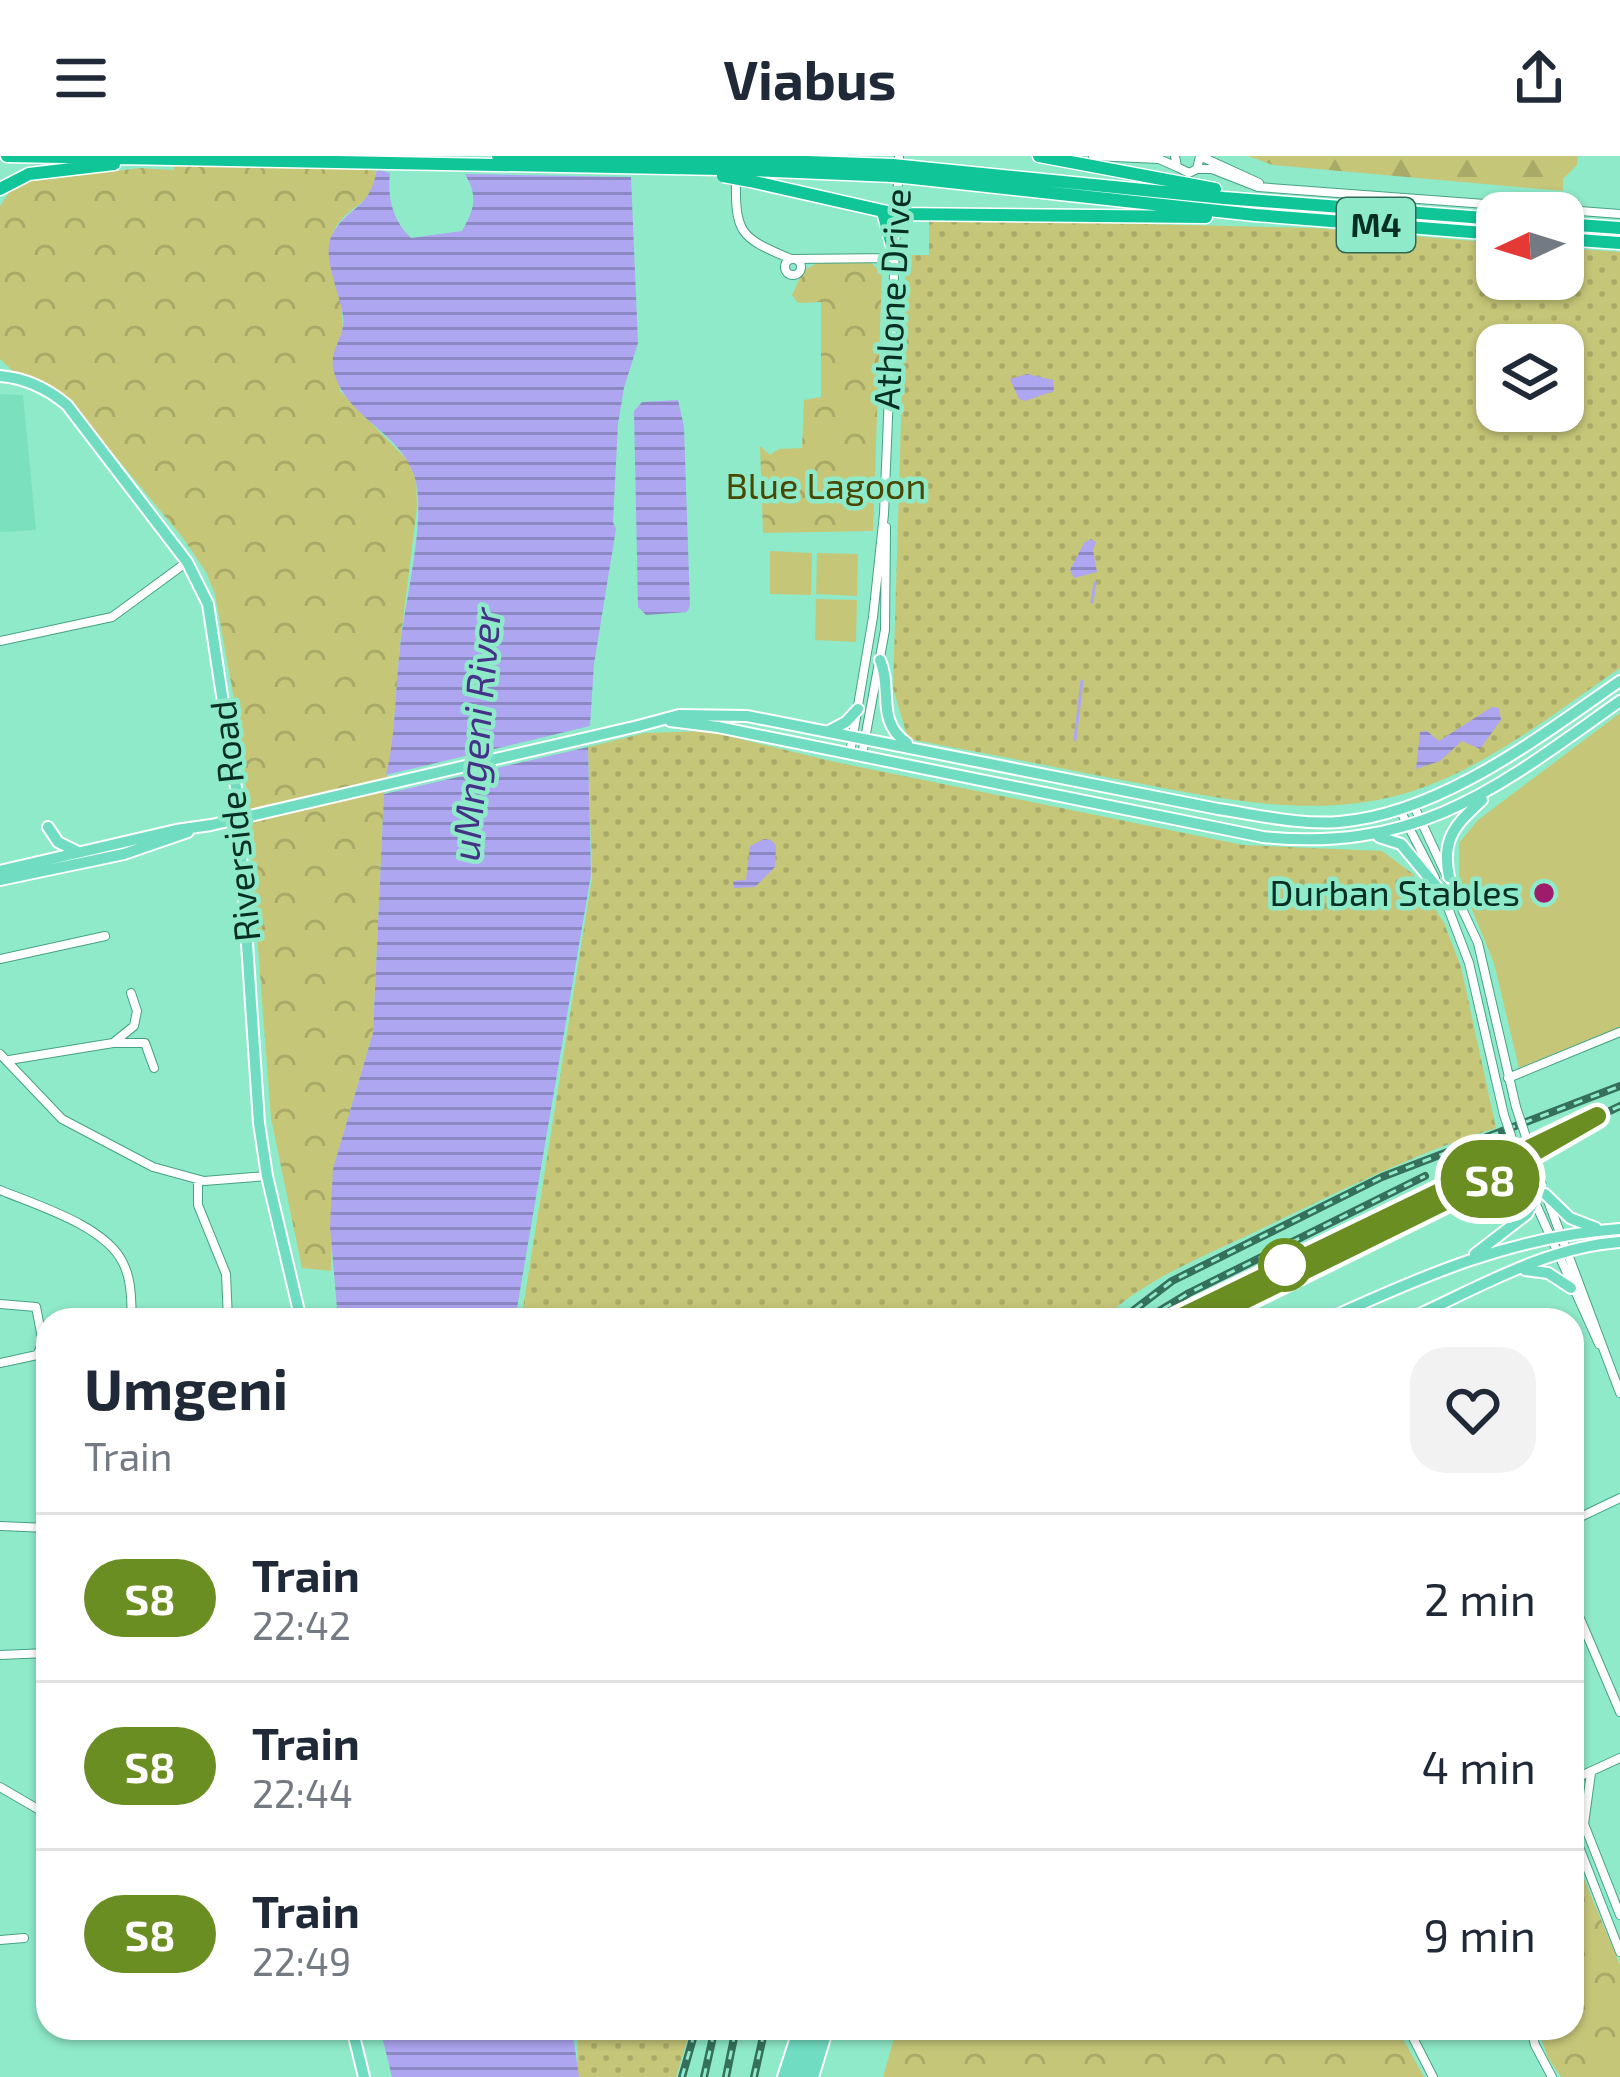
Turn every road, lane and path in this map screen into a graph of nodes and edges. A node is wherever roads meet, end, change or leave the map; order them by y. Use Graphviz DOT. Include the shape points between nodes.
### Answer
graph roads {
  1 [pos="7,156"];
  2 [pos="498,156"];
  3 [pos="691,156"];
  4 [pos="1039,156"];
  5 [pos="1093,156"];
  6 [pos="1200,156"];
  7 [pos="148,159"];
  8 [pos="1176,161"];
  9 [pos="655,162"];
  10 [pos="895,166"];
  11 [pos="736,168"];
  12 [pos="1197,169"];
  13 [pos="913,172"];
  14 [pos="1272,188"];
  15 [pos="1,190"];
  16 [pos="1290,204"];
  17 [pos="890,213"];
  18 [pos="1620,214"];
  19 [pos="1255,215"];
  20 [pos="1476,217"];
  21 [pos="1584,225"];
  22 [pos="1620,228"];
  23 [pos="1476,232"];
  24 [pos="1584,240"];
  25 [pos="1620,243"];
  26 [pos="893,254"];
  27 [pos="816,256"];
  28 [pos="792,259"];
  29 [pos="0,363"];
  30 [pos="16,377"];
  31 [pos="0,380"];
  32 [pos="32,385"];
  33 [pos="884,514"];
  34 [pos="187,562"];
  35 [pos="0,641"];
  36 [pos="880,660"];
  37 [pos="1620,681"];
  38 [pos="1620,700"];
  39 [pos="858,709"];
  40 [pos="666,720"];
  41 [pos="825,731"];
  42 [pos="859,738"];
  43 [pos="916,748"];
  44 [pos="856,754"];
  45 [pos="1494,790"];
  46 [pos="1413,804"];
  47 [pos="1400,810"];
  48 [pos="1413,825"];
  49 [pos="48,827"];
  50 [pos="190,830"];
  51 [pos="1370,835"];
  52 [pos="79,853"];
  53 [pos="0,871"];
  54 [pos="1449,878"];
  55 [pos="0,880"];
  56 [pos="1442,892"];
  57 [pos="105,936"];
  58 [pos="0,959"];
  59 [pos="131,992"];
  60 [pos="1620,1032"];
  61 [pos="112,1043"];
  62 [pos="4,1057"];
  63 [pos="154,1069"];
  64 [pos="1508,1078"];
  65 [pos="267,1176"];
  66 [pos="198,1180"];
  67 [pos="0,1190"];
  68 [pos="1538,1192"];
  69 [pos="1620,1229"];
  70 [pos="1601,1230"];
  71 [pos="1555,1236"];
  72 [pos="1620,1243"];
  73 [pos="1563,1254"];
  74 [pos="1473,1257"];
  75 [pos="1517,1270"];
  76 [pos="1571,1288"];
  77 [pos="0,1304"];
  78 [pos="131,1308"];
  79 [pos="227,1308"];
  80 [pos="298,1308"];
  81 [pos="1354,1308"];
  82 [pos="1433,1308"];
  83 [pos="1581,1308"];
  84 [pos="36,1311"];
  85 [pos="1584,1314"];
  86 [pos="1600,1345"];
  87 [pos="36,1355"];
  88 [pos="0,1363"];
  89 [pos="1620,1393"];
  90 [pos="1620,1498"];
  91 [pos="1584,1515"];
  92 [pos="0,1526"];
  93 [pos="36,1528"];
  94 [pos="1584,1628"];
  95 [pos="36,1653"];
  96 [pos="0,1654"];
  97 [pos="1620,1712"];
  98 [pos="1620,1758"];
  99 [pos="1591,1773"];
  100 [pos="1584,1776"];
  101 [pos="0,1786"];
  102 [pos="36,1808"];
  103 [pos="1584,1840"];
  104 [pos="1591,1843"];
  105 [pos="1584,1862"];
  106 [pos="1618,1912"];
  107 [pos="1605,1914"];
  108 [pos="24,1938"];
  109 [pos="0,1940"];
  110 [pos="1620,1952"];
  111 [pos="355,2040"];
  112 [pos="795,2040"];
  113 [pos="808,2040"];
  114 [pos="808,2040"];
  115 [pos="824,2040"];
  116 [pos="1414,2040"];
  117 [pos="1536,2040"];
  118 [pos="364,2077"];
  119 [pos="783,2077"];
  120 [pos="794,2077"];
  121 [pos="803,2077"];
  122 [pos="813,2077"];
  123 [pos="1433,2077"];
  124 [pos="1552,2077"];
  1 -- 7 [label="highway, M4"];
  2 -- 9 [label="highway, M4"];
  3 -- 9 [label="highway"];
  4 -- 16 [label="highway"];
  5 -- 8 [label="street"];
  6 -- 12 [label="street"];
  6 -- 14 [label="street"];
  7 -- 9 [label="highway, M4"];
  7 -- 15 [label="highway" via="29,174"];
  8 -- 12 [label="street" via="1189,173"];
  9 -- 11 [label="highway, M4"];
  10 -- 11 [label="highway, M4"];
  10 -- 13 [label="highway, M4, bridge"];
  10 -- 17 [label="street, Athlone Drive"];
  11 -- 17 [label="highway"];
  11 -- 28 [label="street" via="743,231 762,249"];
  12 -- 14 [label="street"];
  13 -- 16 [label="highway, M4"];
  13 -- 19 [label="highway, M4"];
  14 -- 18 [label="street"];
  16 -- 20 [label="highway, M4"];
  17 -- 19 [label="highway"];
  17 -- 26 [label="highway"];
  19 -- 23 [label="highway, M4"];
  21 -- 22 [label="highway"];
  24 -- 25 [label="highway"];
  26 -- 27 [label="street"];
  26 -- 33 [label="street, Athlone Drive"];
  27 -- 28 [label="street"];
  27 -- 28 [label="street" via="788,274"];
  29 -- 30 [label="main road"];
  30 -- 31 [label="main road, Riverside Road"];
  30 -- 32 [label="main road, Riverside Road"];
  31 -- 32 [label="main road, Riverside Road"];
  32 -- 34 [label="main road, Riverside Road" via="67,405"];
  33 -- 36 [label="street, Athlone Drive"];
  33 -- 39 [label="street, Athlone Drive"];
  34 -- 35 [label="street" via="112,617"];
  34 -- 65 [label="main road, Riverside Road" via="212,618 237,794"];
  36 -- 42 [label="street, Athlone Drive"];
  36 -- 43 [label="main road" via="889,724"];
  37 -- 46 [label="main road" via="1514,754"];
  38 -- 45 [label="main road"];
  39 -- 41 [label="main road"];
  39 -- 42 [label="street, Athlone Drive"];
  40 -- 41 [label="main road" via="724,714"];
  40 -- 44 [label="main road"];
  40 -- 50 [label="main road, bridge"];
  41 -- 42 [label="main road"];
  42 -- 43 [label="main road"];
  42 -- 44 [label="street, Athlone Drive"];
  43 -- 47 [label="main road" via="1292,821"];
  44 -- 51 [label="main road" via="1263,837"];
  45 -- 48 [label="main road"];
  45 -- 54 [label="main road" via="1450,832"];
  46 -- 47 [label="main road"];
  46 -- 48 [label="street"];
  47 -- 48 [label="street"];
  48 -- 51 [label="main road"];
  48 -- 54 [label="street"];
  48 -- 56 [label="street"];
  49 -- 52 [label="main road"];
  50 -- 52 [label="main road"];
  50 -- 55 [label="main road" via="124,854"];
  51 -- 56 [label="main road" via="1401,844"];
  52 -- 53 [label="main road"];
  54 -- 64 [label="street" via="1478,943"];
  56 -- 68 [label="street, bridge" via="1469,963 1504,1115"];
  57 -- 58 [label="street"];
  59 -- 61 [label="street" via="134,1026"];
  60 -- 64 [label="street"];
  61 -- 62 [label="street"];
  61 -- 63 [label="street" via="146,1043"];
  62 -- 66 [label="street" via="62,1119 153,1167"];
  64 -- 68 [label="street, bridge"];
  65 -- 66 [label="street"];
  65 -- 80 [label="main road, Riverside Road"];
  66 -- 79 [label="street" via="198,1205 226,1274"];
  67 -- 78 [label="street" via="111,1245 126,1270"];
  68 -- 70 [label="main road"];
  68 -- 71 [label="street"];
  68 -- 74 [label="main road" via="1527,1214"];
  69 -- 70 [label="main road"];
  70 -- 71 [label="main road"];
  71 -- 73 [label="street"];
  71 -- 74 [label="main road"];
  72 -- 73 [label="main road"];
  73 -- 75 [label="main road"];
  73 -- 76 [label="street"];
  73 -- 86 [label="street"];
  74 -- 81 [label="main road"];
  75 -- 76 [label="main road" via="1548,1273"];
  75 -- 82 [label="main road"];
  76 -- 83 [label="street"];
  77 -- 84 [label="street"];
  85 -- 86 [label="street"];
  86 -- 89 [label="street"];
  87 -- 88 [label="street"];
  90 -- 91 [label="street"];
  92 -- 93 [label="street"];
  94 -- 97 [label="street"];
  95 -- 96 [label="street"];
  98 -- 99 [label="street"];
  99 -- 100 [label="street"];
  99 -- 104 [label="street" via="1584,1814"];
  101 -- 102 [label="street"];
  103 -- 104 [label="street"];
  104 -- 106 [label="street"];
  105 -- 107 [label="street"];
  106 -- 107 [label="street"];
  107 -- 110 [label="street"];
  108 -- 109 [label="street"];
  111 -- 118 [label="main road"];
  112 -- 119 [label="main road"];
  113 -- 120 [label="main road"];
  114 -- 121 [label="main road"];
  115 -- 122 [label="main road"];
  116 -- 123 [label="street"];
  117 -- 124 [label="street"];
}
